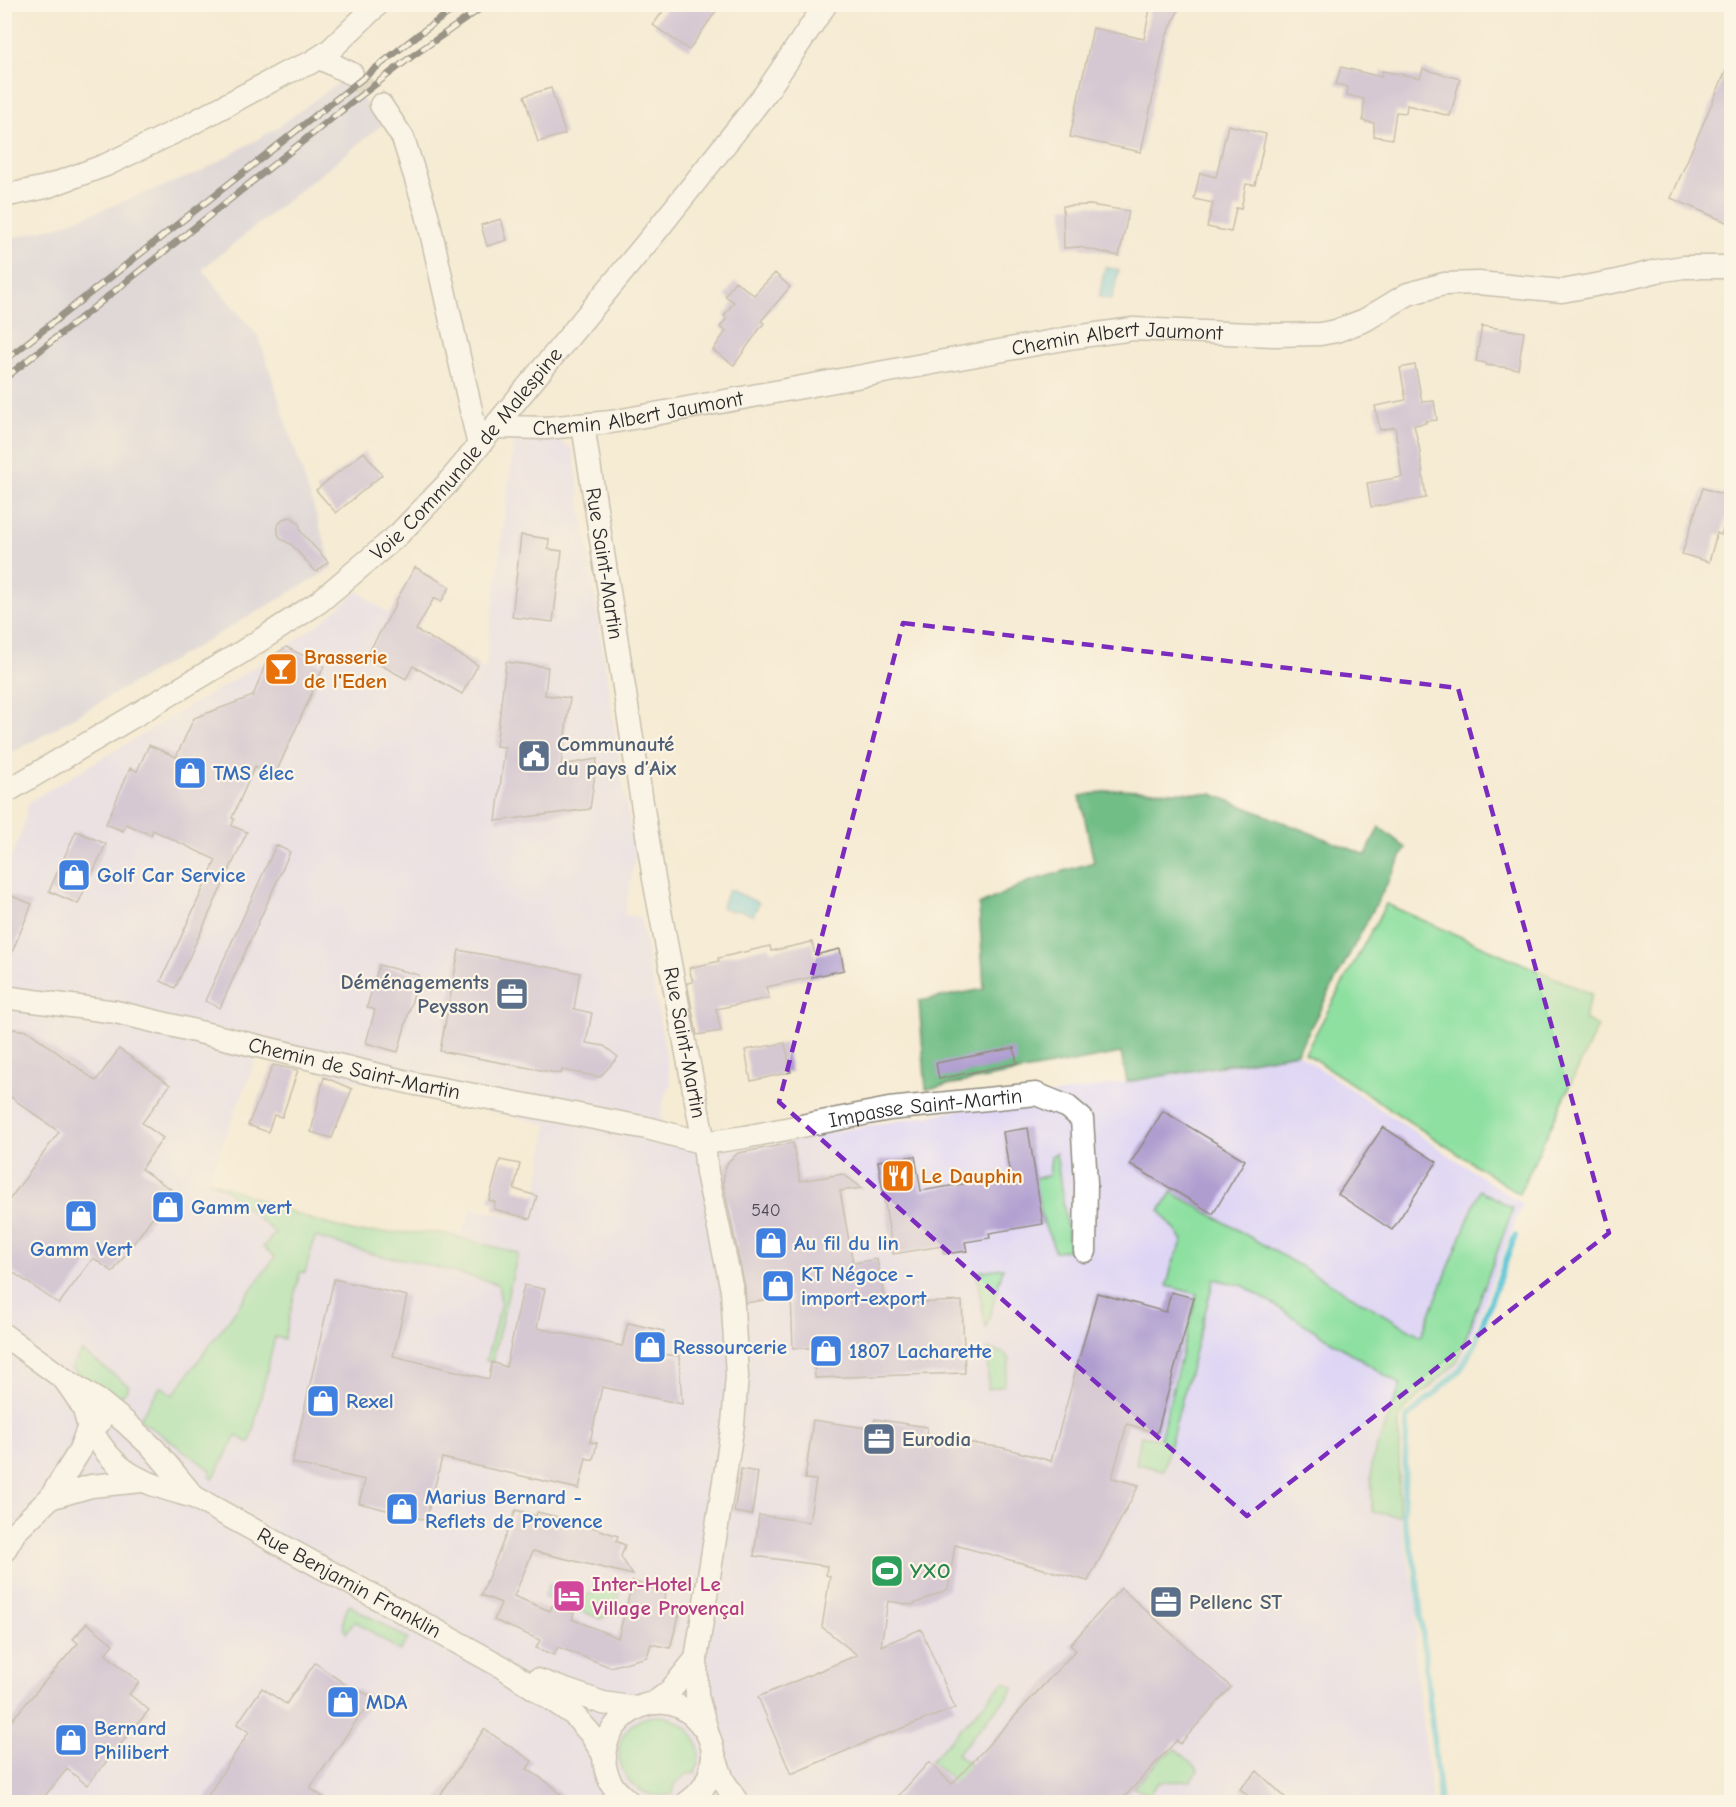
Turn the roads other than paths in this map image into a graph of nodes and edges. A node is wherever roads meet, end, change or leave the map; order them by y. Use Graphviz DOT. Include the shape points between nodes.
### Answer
graph roads {
  1 [pos="378,4"];
  2 [pos="826,4"];
  3 [pos="320,58"];
  4 [pos="352,74"];
  5 [pos="381,105"];
  6 [pos="4,196"];
  7 [pos="1731,267"];
  8 [pos="583,424"];
  9 [pos="495,427"];
  10 [pos="478,446"];
  11 [pos="4,793"];
  12 [pos="4,997"];
  13 [pos="704,1143"];
  14 [pos="1085,1251"];
  15 [pos="4,1335"];
  16 [pos="64,1379"];
  17 [pos="125,1422"];
  18 [pos="89,1426"];
  19 [pos="142,1438"];
  20 [pos="121,1468"];
  21 [pos="142,1481"];
  22 [pos="91,1486"];
  23 [pos="194,1497"];
  24 [pos="50,1498"];
  25 [pos="4,1551"];
  26 [pos="696,1659"];
  27 [pos="504,1668"];
  28 [pos="645,1705"];
  29 [pos="710,1741"];
  30 [pos="605,1757"];
  31 [pos="619,1797"];
  32 [pos="688,1803"];
  33 [pos="737,1803"];
  1 -- 3 [label="street"];
  2 -- 9 [label="street, Voie Communale de Malespine" via="765,94"];
  3 -- 4 [label="street"];
  3 -- 6 [label="street" via="106,165 46,187"];
  5 -- 10 [label="street" via="403,138 427,214"];
  7 -- 8 [label="street, Chemin Albert Jaumont" via="1684,267 1562,291 1479,283 1444,284 1408,294 1365,320 1320,334 1132,329"];
  8 -- 9 [label="street, Chemin Albert Jaumont" via="546,429"];
  8 -- 13 [label="street, Rue Saint-Martin" via="654,879"];
  9 -- 10 [label="street, Voie Communale de Malespine"];
  10 -- 11 [label="street, Voie Communale de Malespine" via="399,534 319,602"];
  12 -- 13 [label="street, Chemin de Saint-Martin" via="116,1012 416,1084 647,1128"];
  13 -- 14 [label="street, Impasse Saint-Martin" via="889,1109 1036,1094 1068,1107 1082,1119"];
  13 -- 26 [label="street, Rue Saint-Martin" via="732,1290 737,1376"];
  15 -- 16 [label="street"];
  16 -- 17 [label="street"];
  16 -- 18 [label="street" via="84,1410"];
  17 -- 18 [label="street" via="105,1420"];
  17 -- 19 [label="street"];
  18 -- 20 [label="street" via="108,1456"];
  18 -- 24 [label="street"];
  19 -- 20 [label="street"];
  19 -- 23 [label="street"];
  20 -- 21 [label="street"];
  20 -- 22 [label="street"];
  21 -- 22 [label="street"];
  21 -- 23 [label="street"];
  22 -- 24 [label="street"];
  23 -- 27 [label="street, Rue Benjamin Franklin"];
  24 -- 25 [label="street" via="15,1532"];
  26 -- 28 [label="street" via="670,1691"];
  26 -- 29 [label="street, Rue Saint-Martin" via="697,1696"];
  27 -- 28 [label="street, Rue Benjamin Franklin" via="603,1703"];
  27 -- 30 [label="street, Rue Benjamin Franklin" via="573,1714"];
  28 -- 29 [label="street, Rue Benjamin Franklin" via="675,1705 693,1715"];
  28 -- 30 [label="street" via="620,1720 609,1737"];
  29 -- 32 [label="street" via="712,1770 704,1787"];
  29 -- 33 [label="street, Rue Saint-Martin" via="723,1780"];
  30 -- 31 [label="street" via="607,1773"];
}
